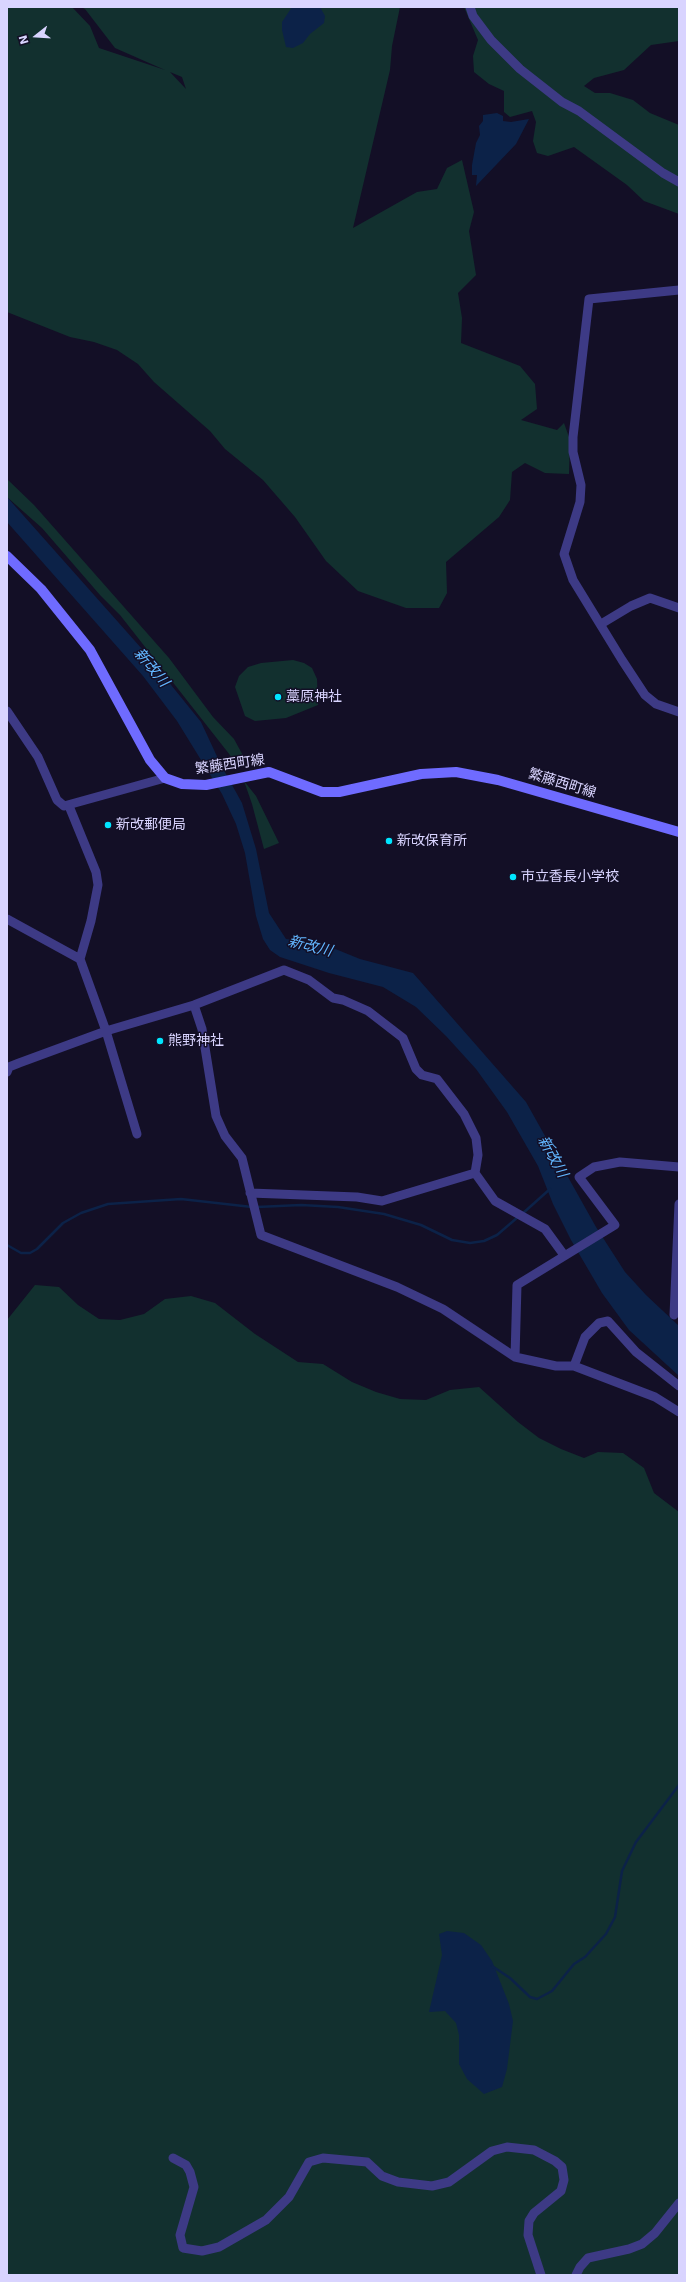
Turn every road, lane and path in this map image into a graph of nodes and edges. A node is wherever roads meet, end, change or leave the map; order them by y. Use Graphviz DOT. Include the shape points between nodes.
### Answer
graph roads {
  1 [pos="470,7"];
  2 [pos="679,182"];
  3 [pos="679,290"];
  4 [pos="7,556"];
  5 [pos="679,608"];
  6 [pos="601,624"];
  7 [pos="7,711"];
  8 [pos="679,712"];
  9 [pos="165,778"];
  10 [pos="69,806"];
  11 [pos="679,832"];
  12 [pos="7,919"];
  13 [pos="80,959"];
  14 [pos="194,1005"];
  15 [pos="106,1031"];
  16 [pos="7,1072"];
  17 [pos="137,1134"];
  18 [pos="679,1167"];
  19 [pos="475,1173"];
  20 [pos="250,1193"];
  21 [pos="679,1204"];
  22 [pos="564,1255"];
  23 [pos="674,1315"];
  24 [pos="515,1357"];
  25 [pos="574,1366"];
  26 [pos="679,1386"];
  27 [pos="679,1412"];
  28 [pos="173,2158"];
  29 [pos="679,2204"];
  30 [pos="540,2275"];
  31 [pos="576,2275"];
  1 -- 2 [label="street" via="473,16 491,40 520,69 562,102 662,173"];
  3 -- 6 [label="street" via="589,299 573,452 581,485 580,502 564,554 573,580"];
  4 -- 9 [label="main road" via="41,589 90,650 150,760"];
  5 -- 6 [label="street" via="650,598"];
  6 -- 8 [label="street" via="645,695 656,704"];
  7 -- 10 [label="street" via="38,757 57,800 64,806"];
  9 -- 10 [label="street"];
  9 -- 11 [label="main road, 繁藤西町線" via="182,784 206,784 269,772 322,792 339,792 422,774 476,774"];
  10 -- 13 [label="street" via="96,872 98,885"];
  12 -- 13 [label="street"];
  13 -- 15 [label="street"];
  14 -- 15 [label="street"];
  14 -- 19 [label="street" via="284,970 309,980 333,998 368,1011 403,1038 416,1068 422,1075 437,1080 464,1114 476,1138 478,1156"];
  14 -- 20 [label="street" via="202,1029 216,1116 225,1136 242,1158"];
  15 -- 16 [label="street" via="19,1063"];
  15 -- 17 [label="street"];
  18 -- 22 [label="street" via="620,1162 594,1167 579,1177 615,1226"];
  19 -- 20 [label="street" via="382,1201 357,1197"];
  19 -- 22 [label="street" via="495,1201 545,1229"];
  20 -- 24 [label="street" via="261,1235 397,1287 443,1309"];
  21 -- 23 [label="street"];
  22 -- 24 [label="street" via="517,1285"];
  24 -- 25 [label="street" via="556,1366"];
  25 -- 26 [label="street" via="585,1337 599,1323 608,1321 636,1352"];
  25 -- 27 [label="street" via="655,1397"];
  28 -- 30 [label="street" via="186,2165 194,2187 180,2235 183,2248 202,2251 219,2247 266,2220 289,2197 309,2162 324,2158 367,2162 382,2176 398,2182 432,2186 449,2182 492,2151 507,2147 534,2150 562,2167 564,2180 562,2191 534,2213 529,2221 528,2235"];
  29 -- 31 [label="street" via="655,2233 642,2244 588,2258"];
}
